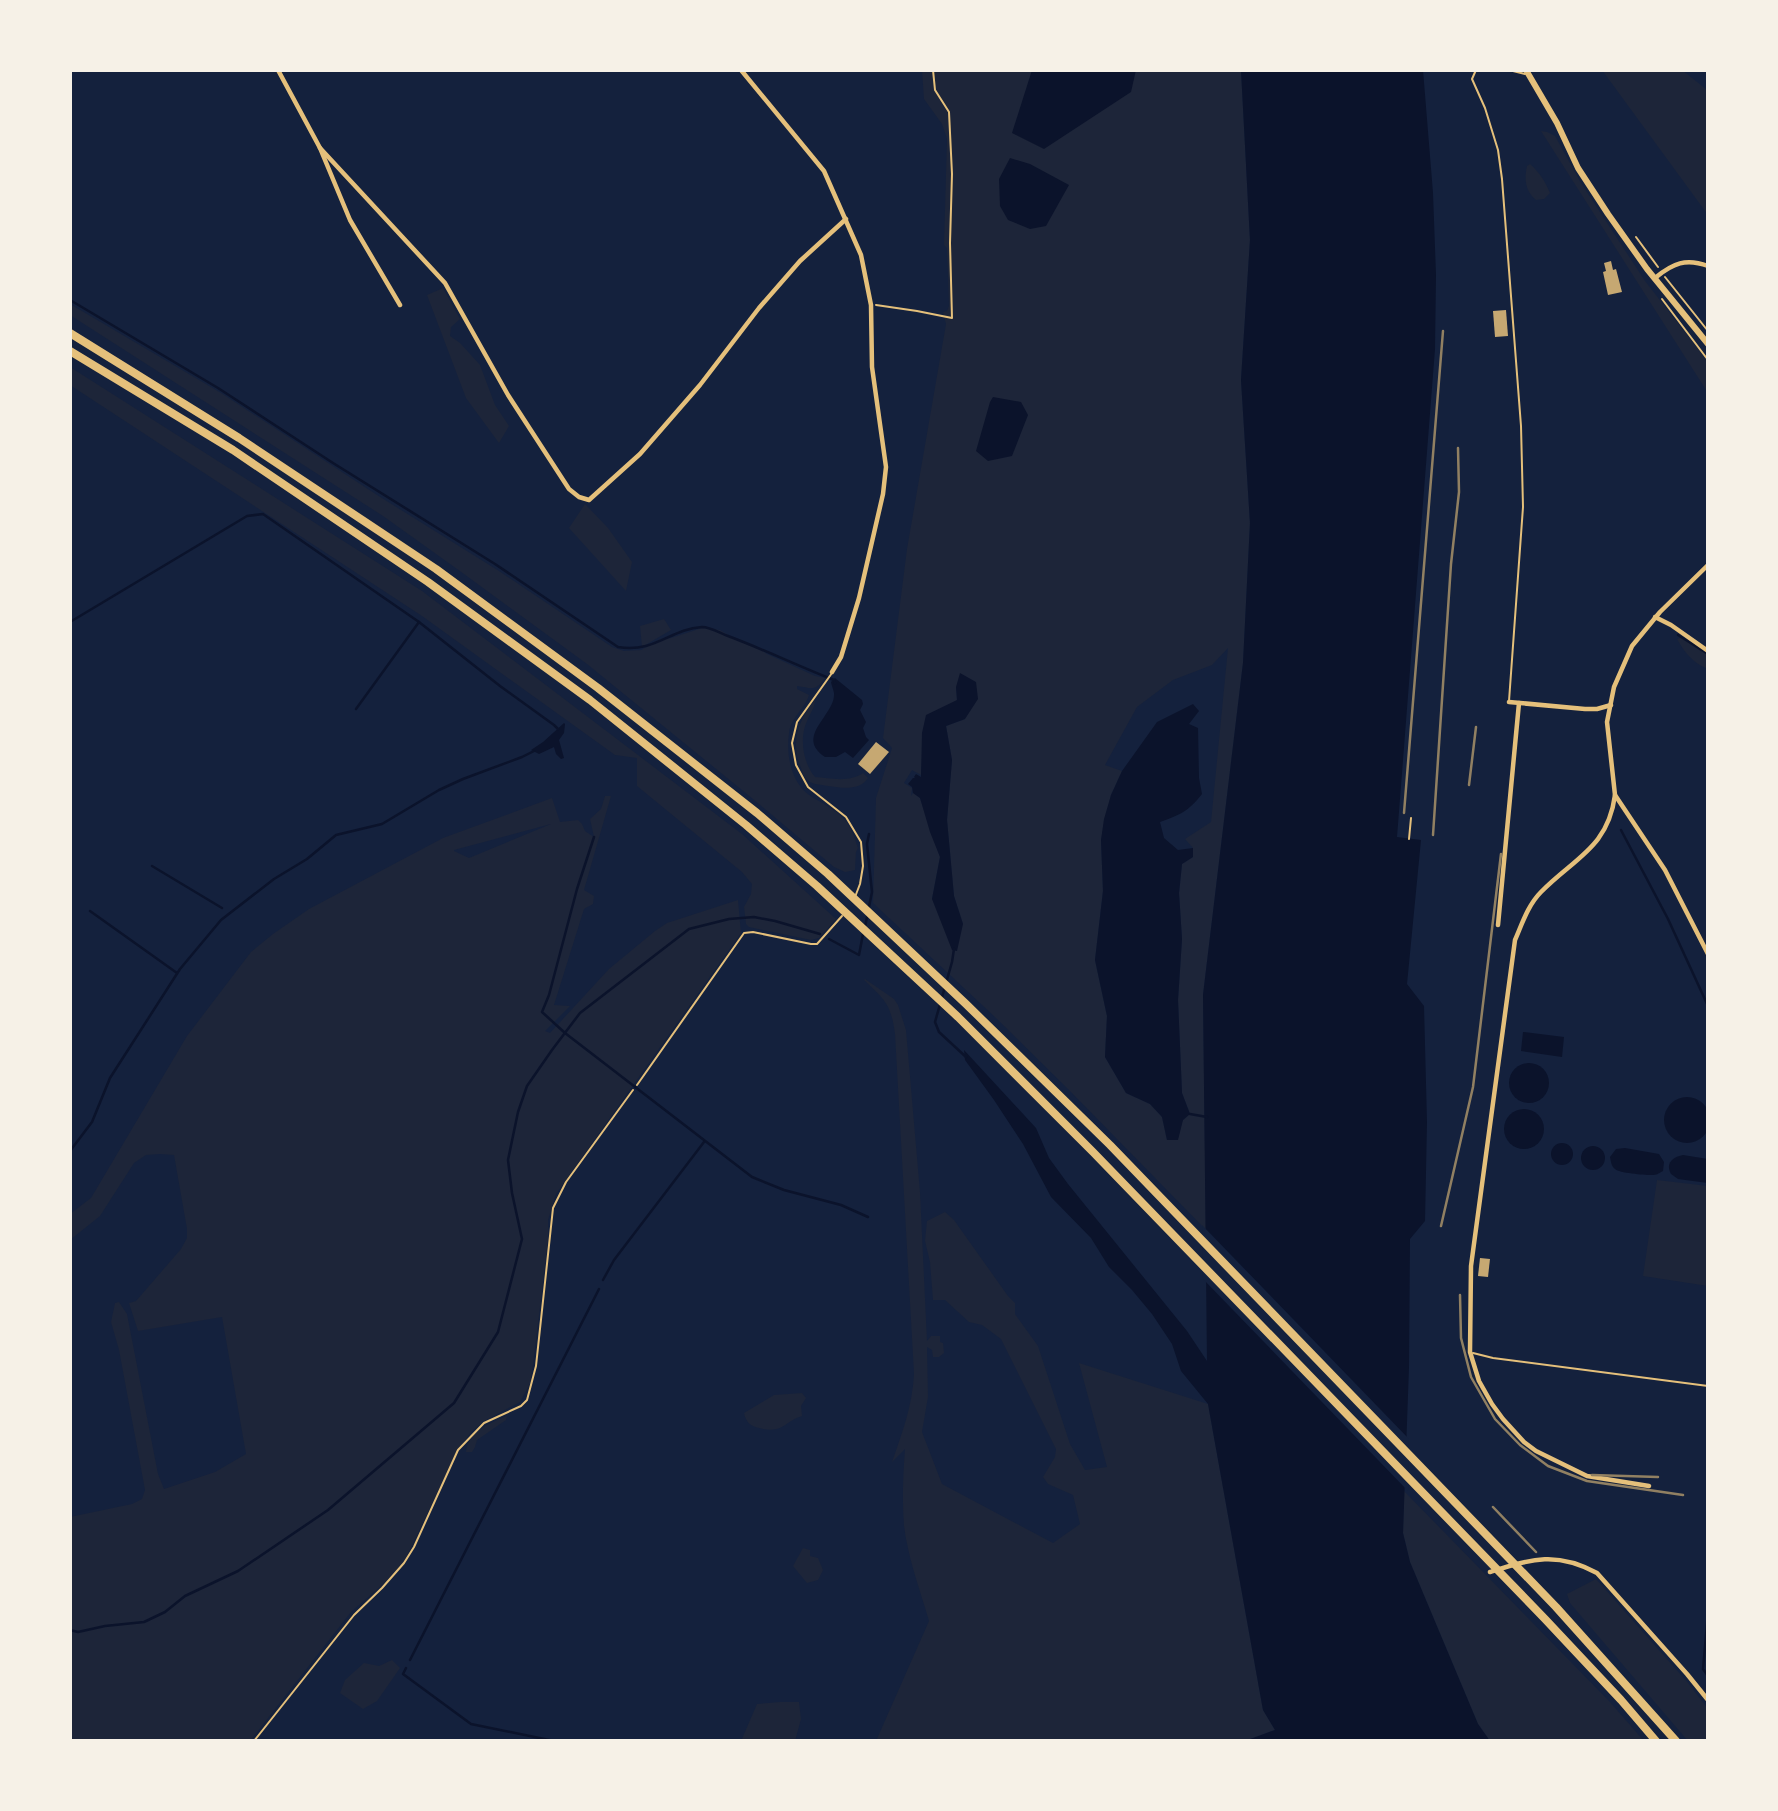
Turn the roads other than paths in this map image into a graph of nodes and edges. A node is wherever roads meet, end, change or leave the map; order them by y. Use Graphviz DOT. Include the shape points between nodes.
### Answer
graph roads {
  1 [pos="278,70"];
  2 [pos="741,70"];
  3 [pos="1476,70"];
  4 [pos="1509,70"];
  5 [pos="1527,72"];
  6 [pos="320,148"];
  7 [pos="846,219"];
  8 [pos="1708,266"];
  9 [pos="1655,278"];
  10 [pos="400,305"];
  11 [pos="70,333"];
  12 [pos="1708,344"];
  13 [pos="70,351"];
  14 [pos="1708,565"];
  15 [pos="1655,617"];
  16 [pos="1708,651"];
  17 [pos="832,672"];
  18 [pos="1509,702"];
  19 [pos="1519,703"];
  20 [pos="1611,705"];
  21 [pos="1615,795"];
  22 [pos="1411,818"];
  23 [pos="1409,839"];
  24 [pos="854,901"];
  25 [pos="849,907"];
  26 [pos="1498,925"];
  27 [pos="1708,954"];
  28 [pos="637,1085"];
  29 [pos="634,1090"];
  30 [pos="1470,1352"];
  31 [pos="1708,1386"];
  32 [pos="1648,1486"];
  33 [pos="1490,1572"];
  34 [pos="1708,1700"];
  35 [pos="254,1741"];
  36 [pos="1656,1741"];
  37 [pos="1676,1741"];
  1 -- 6 [label="street"];
  2 -- 7 [label="street" via="824,172"];
  3 -- 18 [label="lane" via="1472,79 1498,150 1502,179 1521,426 1524,506"];
  4 -- 5 [label="lane"];
  5 -- 9 [label="main road" via="1578,168"];
  6 -- 7 [label="street" via="445,283 508,395 569,489 589,500 640,454 800,261"];
  6 -- 10 [label="street" via="350,220"];
  7 -- 17 [label="street" via="861,254 871,305 872,367 886,467 859,598"];
  8 -- 9 [label="street" via="1682,262"];
  9 -- 12 [label="main road"];
  11 -- 37 [label="highway" via="436,569 598,688 828,874 1110,1145 1556,1607"];
  13 -- 36 [label="highway" via="233,450 428,582 590,701 817,886 958,1017 1093,1152 1545,1619"];
  14 -- 15 [label="street"];
  15 -- 16 [label="street"];
  15 -- 20 [label="street" via="1632,646"];
  17 -- 24 [label="lane" via="797,722 792,743 796,765 808,787 846,817 862,842 863,866"];
  18 -- 19 [label="street"];
  19 -- 20 [label="street" via="1597,709"];
  19 -- 26 [label="street"];
  20 -- 21 [label="street" via="1607,722"];
  21 -- 27 [label="street" via="1665,870"];
  21 -- 30 [label="street" via="1613,812 1596,844 1539,893 1515,940 1471,1266"];
  22 -- 23 [label="lane"];
  25 -- 28 [label="lane" via="817,944 744,933"];
  29 -- 35 [label="lane" via="566,1182 553,1208 536,1366 527,1400 484,1423 458,1450 404,1563 354,1615"];
  30 -- 31 [label="lane"];
  30 -- 32 [label="street" via="1492,1404 1524,1442 1587,1476"];
  33 -- 34 [label="street" via="1548,1559 1568,1560 1597,1573"];
}
